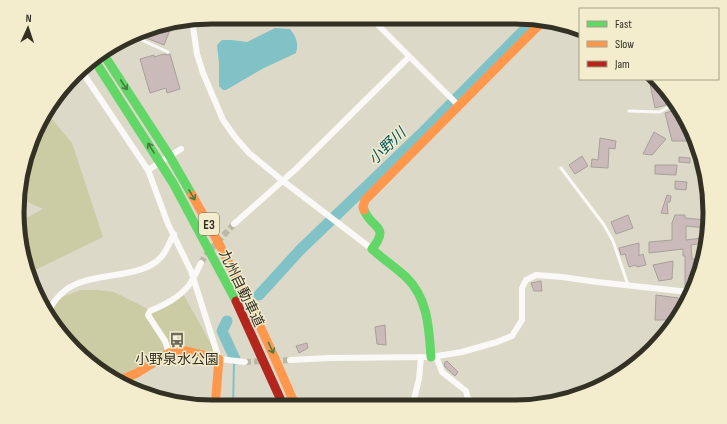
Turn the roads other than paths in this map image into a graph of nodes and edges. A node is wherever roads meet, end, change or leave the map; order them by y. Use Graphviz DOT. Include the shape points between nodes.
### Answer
graph roads {
  1 [pos="378,24"];
  2 [pos="193,25"];
  3 [pos="537,26"];
  4 [pos="139,39"];
  5 [pos="168,52"];
  6 [pos="409,57"];
  7 [pos="106,58"];
  8 [pos="97,64"];
  9 [pos="84,74"];
  10 [pos="458,105"];
  11 [pos="670,106"];
  12 [pos="629,111"];
  13 [pos="181,149"];
  14 [pos="560,168"];
  15 [pos="150,169"];
  16 [pos="283,181"];
  17 [pos="234,224"];
  18 [pos="174,234"];
  19 [pos="372,250"];
  20 [pos="201,263"];
  21 [pos="193,278"];
  22 [pos="628,286"];
  23 [pos="686,292"];
  24 [pos="51,308"];
  25 [pos="176,334"];
  26 [pos="179,351"];
  27 [pos="169,353"];
  28 [pos="421,357"];
  29 [pos="434,357"];
  30 [pos="223,360"];
  31 [pos="290,360"];
  32 [pos="245,362"];
  33 [pos="125,379"];
  34 [pos="216,400"];
  35 [pos="281,400"];
  36 [pos="293,400"];
  37 [pos="414,400"];
  38 [pos="468,400"];
  1 -- 6 [label="street"];
  2 -- 16 [label="street" via="202,73 223,120 249,153"];
  3 -- 10 [label="main road"];
  4 -- 5 [label="lane"];
  6 -- 10 [label="street"];
  6 -- 16 [label="street"];
  7 -- 36 [label="main road, 九州自動車道 / E3, one-way" via="169,155 214,233 270,346"];
  35 -- 8 [label="main road, 九州自動車道 / E3, one-way" via="233,295 173,183"];
  9 -- 15 [label="street"];
  10 -- 19 [label="main road" via="362,205 365,214 380,232"];
  11 -- 12 [label="lane" via="660,112"];
  13 -- 15 [label="street"];
  14 -- 22 [label="lane" via="604,225 613,241"];
  15 -- 18 [label="street" via="164,213"];
  16 -- 17 [label="street"];
  16 -- 19 [label="street"];
  18 -- 21 [label="street"];
  18 -- 24 [label="street" via="162,256 152,265 75,284 61,294"];
  19 -- 29 [label="main road" via="411,281 422,297"];
  20 -- 21 [label="street"];
  21 -- 27 [label="street" via="190,285 173,300 148,315 165,341"];
  21 -- 30 [label="street"];
  22 -- 23 [label="street"];
  22 -- 29 [label="street" via="562,277 532,276 526,280 522,288 522,320 512,336 462,352"];
  25 -- 26 [label="lane" via="175,341"];
  26 -- 27 [label="main road"];
  26 -- 30 [label="main road"];
  27 -- 33 [label="main road"];
  28 -- 29 [label="street"];
  28 -- 31 [label="street"];
  28 -- 37 [label="street"];
  29 -- 38 [label="street" via="442,372 466,391"];
  30 -- 32 [label="street"];
  30 -- 34 [label="main road"];
}
